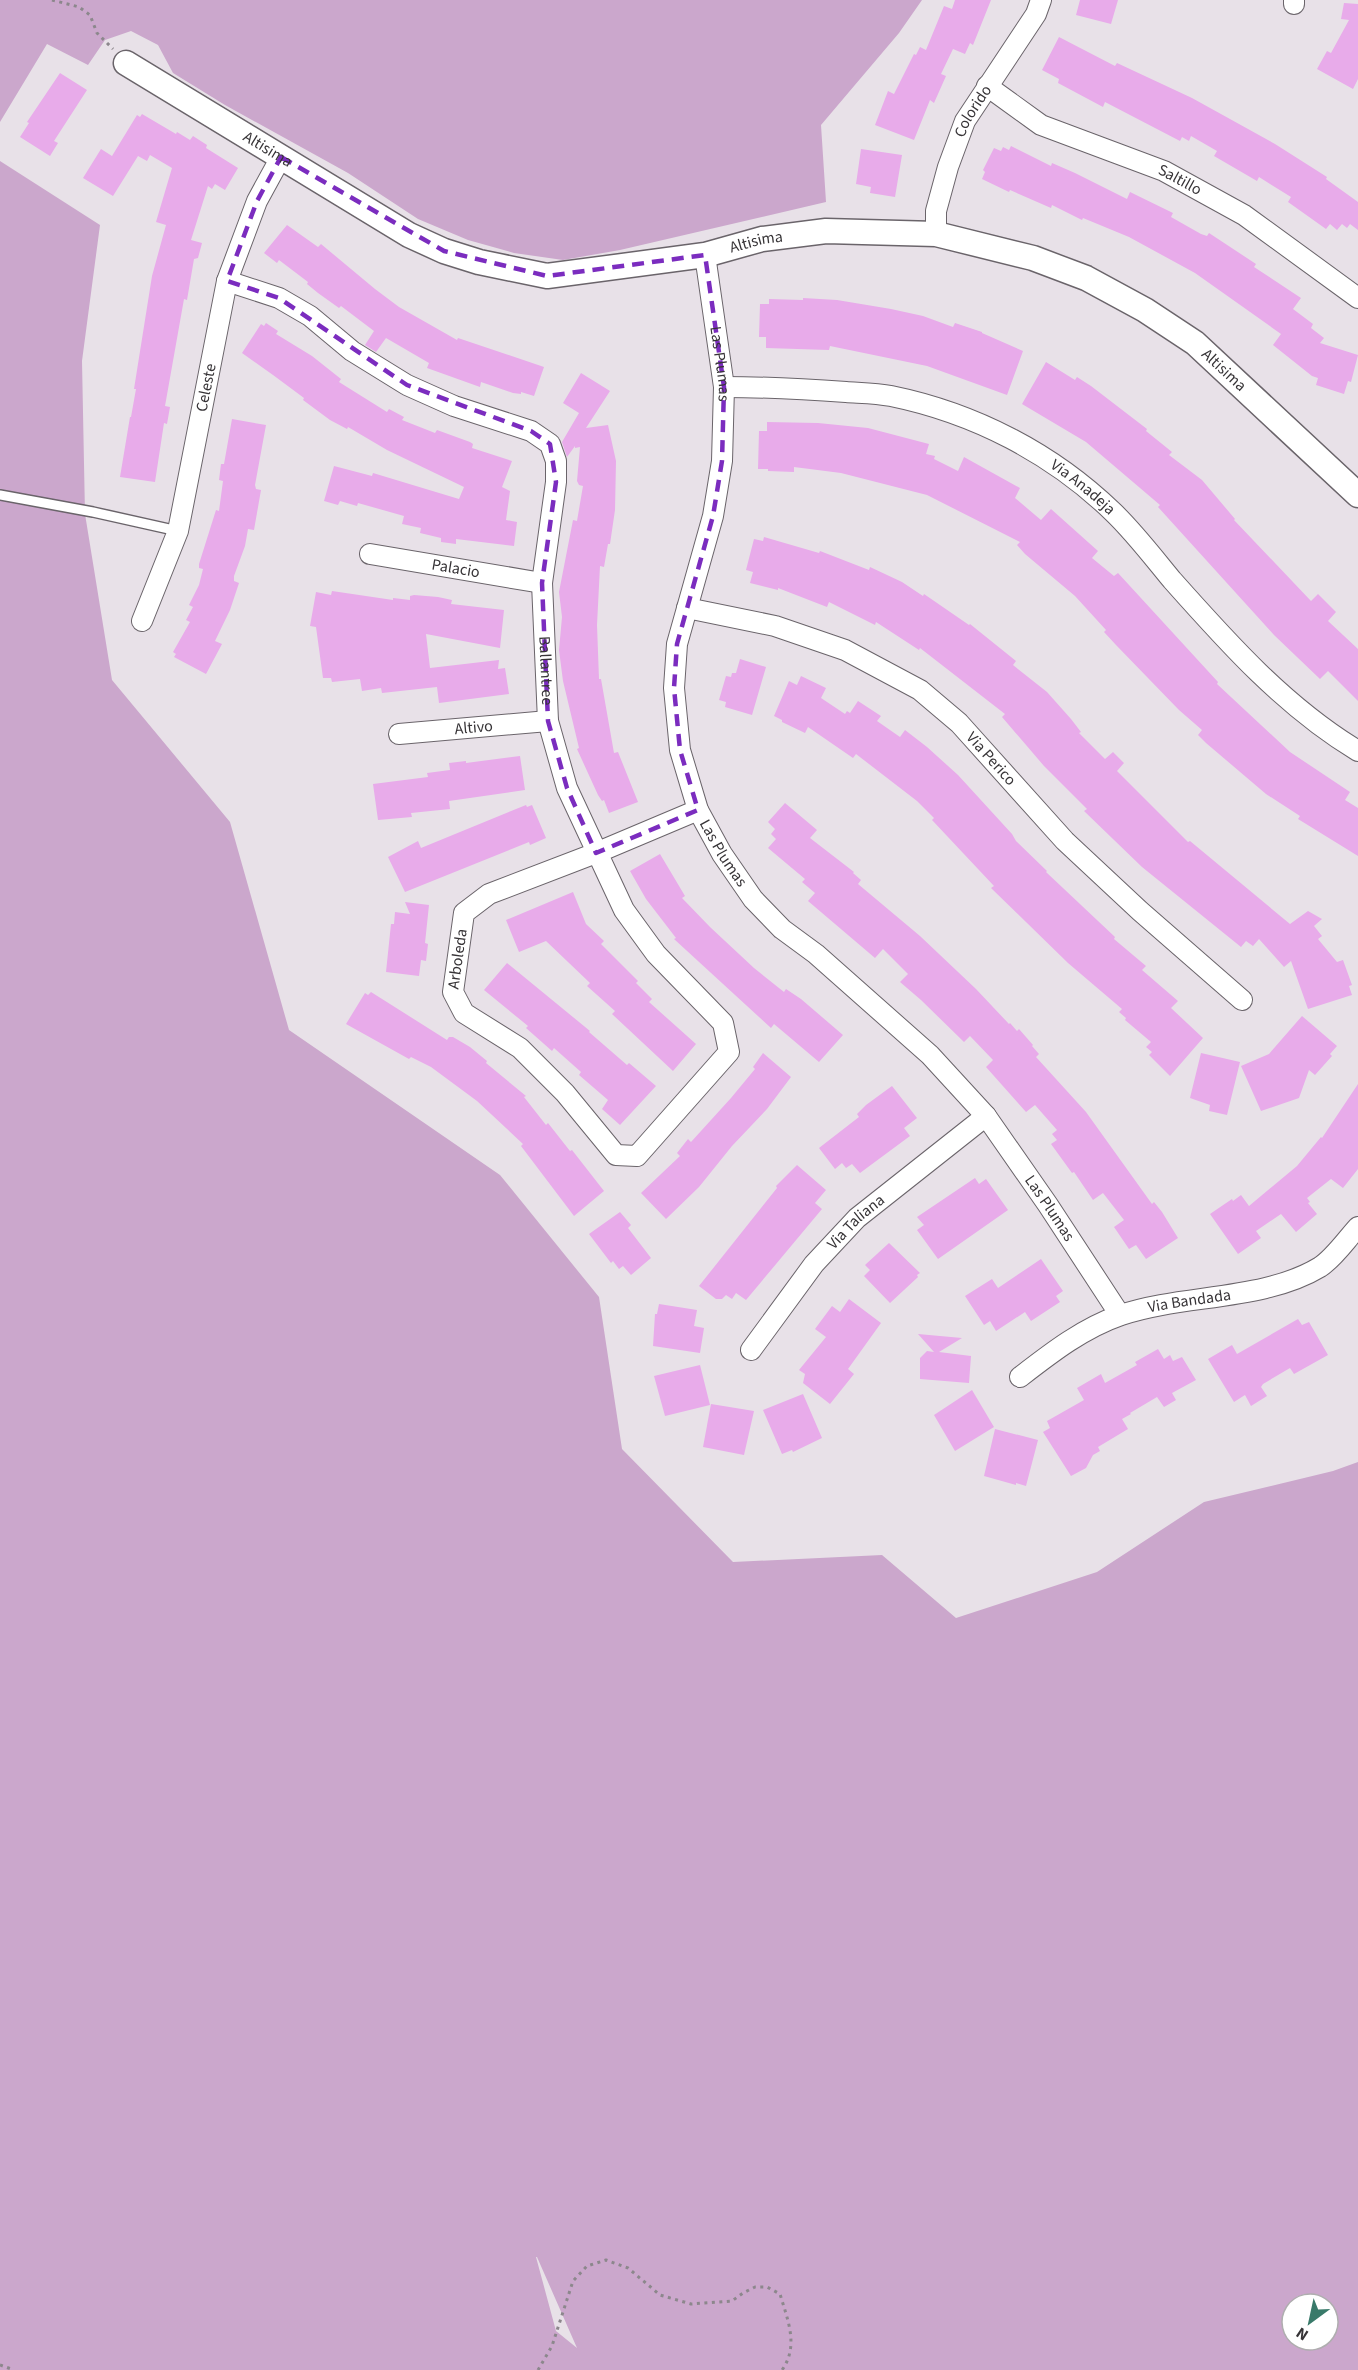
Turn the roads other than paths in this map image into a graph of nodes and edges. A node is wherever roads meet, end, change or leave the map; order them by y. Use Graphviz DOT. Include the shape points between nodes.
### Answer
graph roads {
  1 [pos="1041,0"];
  2 [pos="126,63"];
  3 [pos="987,86"];
  4 [pos="281,157"];
  5 [pos="936,234"];
  6 [pos="705,255"];
  7 [pos="227,281"];
  8 [pos="1358,298"];
  9 [pos="724,387"];
  10 [pos="0,495"];
  11 [pos="1358,495"];
  12 [pos="178,531"];
  13 [pos="369,554"];
  14 [pos="542,583"];
  15 [pos="687,608"];
  16 [pos="142,621"];
  17 [pos="548,721"];
  18 [pos="399,734"];
  19 [pos="1358,751"];
  20 [pos="698,810"];
  21 [pos="596,853"];
  22 [pos="1242,1000"];
  23 [pos="987,1116"];
  24 [pos="616,1155"];
  25 [pos="1358,1227"];
  26 [pos="1120,1315"];
  27 [pos="751,1350"];
  28 [pos="1020,1377"];
  1 -- 3 [label="street, Colorido" via="1036,14"];
  2 -- 4 [label="street, Altisima"];
  3 -- 5 [label="street, Colorido" via="965,121 948,166 936,211"];
  3 -- 8 [label="street, Saltillo" via="1041,125 1164,171 1244,214"];
  4 -- 6 [label="street, Altisima" via="410,235 478,262 547,276"];
  4 -- 7 [label="street, Celeste" via="257,201"];
  5 -- 6 [label="street, Altisima" via="826,231 762,239"];
  5 -- 11 [label="street, Altisima" via="1033,258 1086,278 1145,310 1195,343"];
  6 -- 9 [label="street, Las Plumas"];
  7 -- 12 [label="street, Celeste"];
  7 -- 14 [label="street, Ballantree" via="279,298 310,316 352,351 406,385 454,406 531,431 550,444 556,461 556,482"];
  9 -- 15 [label="street, Las Plumas" via="717,494"];
  9 -- 19 [label="street, Via Anadeja" via="791,387 890,396 950,412 1055,464 1113,512 1226,641 1277,690"];
  10 -- 12 [label="lane"];
  12 -- 16 [label="street, Celeste"];
  13 -- 14 [label="street, Palacio"];
  14 -- 17 [label="street, Ballantree"];
  15 -- 20 [label="street, Las Plumas" via="677,644 674,688 680,750"];
  15 -- 22 [label="street, Via Perico" via="775,626 844,650 920,690 959,723 1065,841"];
  17 -- 18 [label="street, Altivo"];
  17 -- 21 [label="street, Ballantree" via="567,788"];
  20 -- 21 [label="street, Arboleda"];
  20 -- 23 [label="street, Las Plumas" via="753,899 782,929 816,954 930,1055"];
  21 -- 24 [label="street, Ballantree" via="624,910 656,954 723,1023 729,1052 637,1156"];
  21 -- 24 [label="street, Arboleda" via="489,894 464,913 453,992 464,1013 520,1048 565,1093"];
  23 -- 26 [label="street, Las Plumas"];
  23 -- 27 [label="street, Via Taliana" via="856,1218 814,1264"];
  25 -- 26 [label="street, Via Bandada" via="1321,1266 1277,1286 1166,1303"];
  26 -- 28 [label="street, Via Bandada" via="1062,1345"];
}
